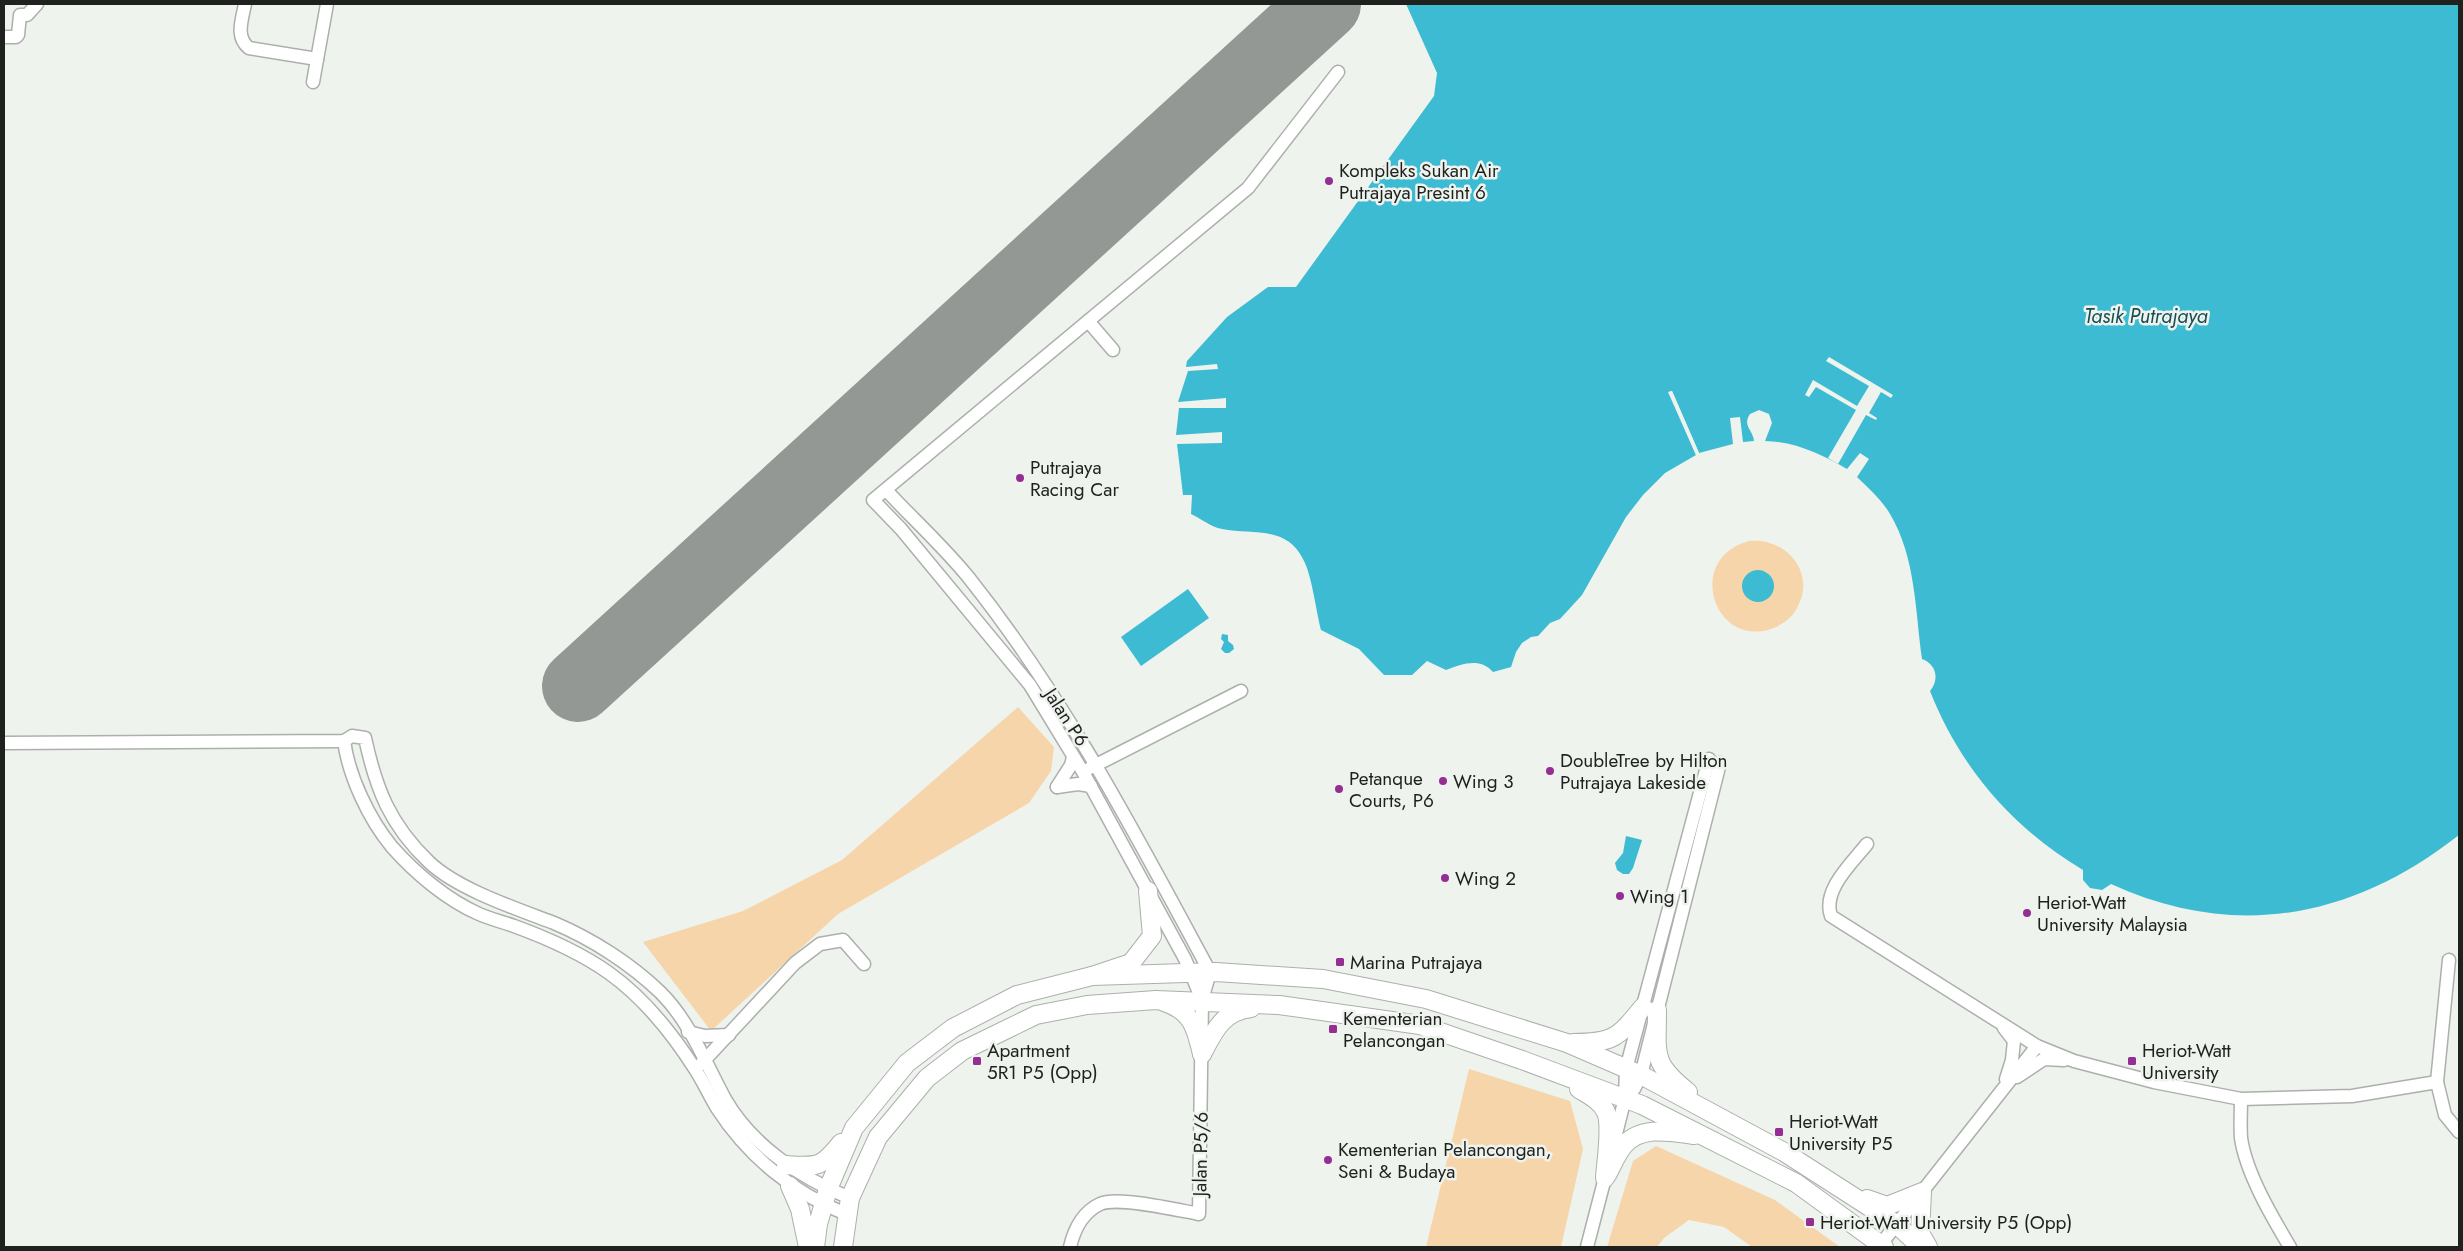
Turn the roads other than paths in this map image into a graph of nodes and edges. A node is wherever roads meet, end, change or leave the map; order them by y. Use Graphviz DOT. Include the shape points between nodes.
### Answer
graph roads {
  1 [pos="37,4"];
  2 [pos="245,4"];
  3 [pos="327,4"];
  4 [pos="4,37"];
  5 [pos="317,59"];
  6 [pos="1338,72"];
  7 [pos="313,82"];
  8 [pos="1088,321"];
  9 [pos="1114,350"];
  10 [pos="886,490"];
  11 [pos="1242,692"];
  12 [pos="344,741"];
  13 [pos="4,743"];
  14 [pos="1073,757"];
  15 [pos="1714,761"];
  16 [pos="1097,764"];
  17 [pos="1082,772"];
  18 [pos="1090,786"];
  19 [pos="1867,844"];
  20 [pos="1148,891"];
  21 [pos="2450,960"];
  22 [pos="864,964"];
  23 [pos="1192,972"];
  24 [pos="1210,972"];
  25 [pos="1092,976"];
  26 [pos="1156,1000"];
  27 [pos="1202,1000"];
  28 [pos="1279,1005"];
  29 [pos="1650,1009"];
  30 [pos="1997,1019"];
  31 [pos="688,1032"];
  32 [pos="729,1035"];
  33 [pos="1567,1043"];
  34 [pos="2038,1046"];
  35 [pos="1202,1054"];
  36 [pos="1522,1060"];
  37 [pos="705,1061"];
  38 [pos="2074,1061"];
  39 [pos="695,1069"];
  40 [pos="1634,1072"];
  41 [pos="2437,1082"];
  42 [pos="2004,1086"];
  43 [pos="1625,1098"];
  44 [pos="2242,1099"];
  45 [pos="1715,1113"];
  46 [pos="854,1128"];
  47 [pos="2459,1132"];
  48 [pos="1707,1136"];
  49 [pos="786,1165"];
  50 [pos="1605,1178"];
  51 [pos="790,1186"];
  52 [pos="1848,1191"];
  53 [pos="1922,1192"];
  54 [pos="826,1197"];
  55 [pos="848,1206"];
  56 [pos="1896,1224"];
  57 [pos="1882,1246"];
  58 [pos="808,1247"];
  59 [pos="815,1247"];
  60 [pos="843,1247"];
  61 [pos="1070,1247"];
  62 [pos="1587,1247"];
  63 [pos="1921,1247"];
  64 [pos="1928,1247"];
  65 [pos="2290,1247"];
  1 -- 4 [label="street" via="27,14 20,14 18,35"];
  2 -- 5 [label="street" via="240,37 249,48"];
  3 -- 5 [label="street"];
  5 -- 7 [label="street"];
  6 -- 8 [label="street" via="1248,188"];
  8 -- 9 [label="street"];
  8 -- 10 [label="street"];
  10 -- 14 [label="street, Jalan P6" via="873,500 901,529 1030,686"];
  10 -- 16 [label="street, Jalan P6" via="968,576 1036,668"];
  11 -- 16 [label="street"];
  12 -- 13 [label="street"];
  12 -- 31 [label="street" via="352,736 365,738 382,800 405,837 430,864 459,882 590,941 661,993 680,1016"];
  12 -- 39 [label="street" via="346,756 370,814 392,846 418,872 478,914 566,948 610,973 648,1007"];
  14 -- 17 [label="street, Jalan P6"];
  14 -- 18 [label="street" via="1057,787"];
  15 -- 29 [label="street"];
  16 -- 17 [label="street"];
  16 -- 24 [label="street, Jalan P6"];
  17 -- 18 [label="street, Jalan P6"];
  18 -- 20 [label="street, Jalan P6"];
  19 -- 30 [label="street" via="1830,897 1831,916"];
  20 -- 23 [label="street, Jalan P6"];
  20 -- 25 [label="street" via="1152,936 1147,945 1131,963"];
  21 -- 41 [label="street"];
  22 -- 32 [label="street" via="844,940 820,944 795,963"];
  23 -- 24 [label="street"];
  23 -- 25 [label="street"];
  23 -- 27 [label="street, Jalan P6"];
  24 -- 27 [label="street"];
  24 -- 33 [label="street" via="1323,979 1356,985 1426,999"];
  25 -- 46 [label="street" via="1017,995 953,1028 907,1062"];
  26 -- 27 [label="street"];
  26 -- 35 [label="street" via="1173,1005 1186,1014 1195,1026"];
  26 -- 55 [label="street" via="1087,1005 1036,1015 962,1051 927,1078 878,1137"];
  27 -- 28 [label="street"];
  27 -- 35 [label="street, Jalan P5/6"];
  28 -- 35 [label="street" via="1241,1009 1229,1014 1216,1027"];
  28 -- 36 [label="street" via="1420,1025"];
  29 -- 33 [label="street" via="1607,1041"];
  29 -- 40 [label="street"];
  29 -- 45 [label="street" via="1661,1066 1673,1080"];
  30 -- 34 [label="street"];
  30 -- 42 [label="street" via="2014,1041"];
  31 -- 32 [label="street" via="705,1036"];
  31 -- 37 [label="street"];
  32 -- 37 [label="street"];
  33 -- 40 [label="street"];
  34 -- 38 [label="street"];
  34 -- 42 [label="street"];
  35 -- 61 [label="street, Jalan P5/6" via="1199,1214 1128,1202 1100,1204 1083,1218"];
  36 -- 43 [label="street"];
  36 -- 50 [label="street" via="1586,1093 1606,1111"];
  37 -- 39 [label="street"];
  37 -- 49 [label="street" via="747,1130"];
  38 -- 42 [label="street" via="2044,1059"];
  38 -- 44 [label="street" via="2154,1082"];
  39 -- 51 [label="street" via="717,1108 741,1140"];
  40 -- 43 [label="street"];
  40 -- 45 [label="street"];
  41 -- 44 [label="street" via="2352,1096"];
  41 -- 47 [label="street" via="2445,1115"];
  42 -- 53 [label="street"];
  43 -- 48 [label="street"];
  43 -- 50 [label="street"];
  44 -- 65 [label="street" via="2241,1138 2252,1172 2269,1213"];
  45 -- 52 [label="street"];
  46 -- 49 [label="street" via="827,1161 818,1166"];
  46 -- 54 [label="street"];
  48 -- 50 [label="street" via="1653,1131 1639,1135 1624,1144"];
  48 -- 57 [label="street" via="1796,1183"];
  49 -- 54 [label="street"];
  50 -- 62 [label="street"];
  51 -- 54 [label="street"];
  51 -- 58 [label="street" via="800,1209"];
  52 -- 53 [label="street" via="1886,1206"];
  52 -- 56 [label="street"];
  53 -- 56 [label="street"];
  53 -- 64 [label="street" via="1920,1233"];
  54 -- 55 [label="street"];
  54 -- 59 [label="street"];
  55 -- 60 [label="street"];
  56 -- 57 [label="street"];
  56 -- 63 [label="street"];
}
